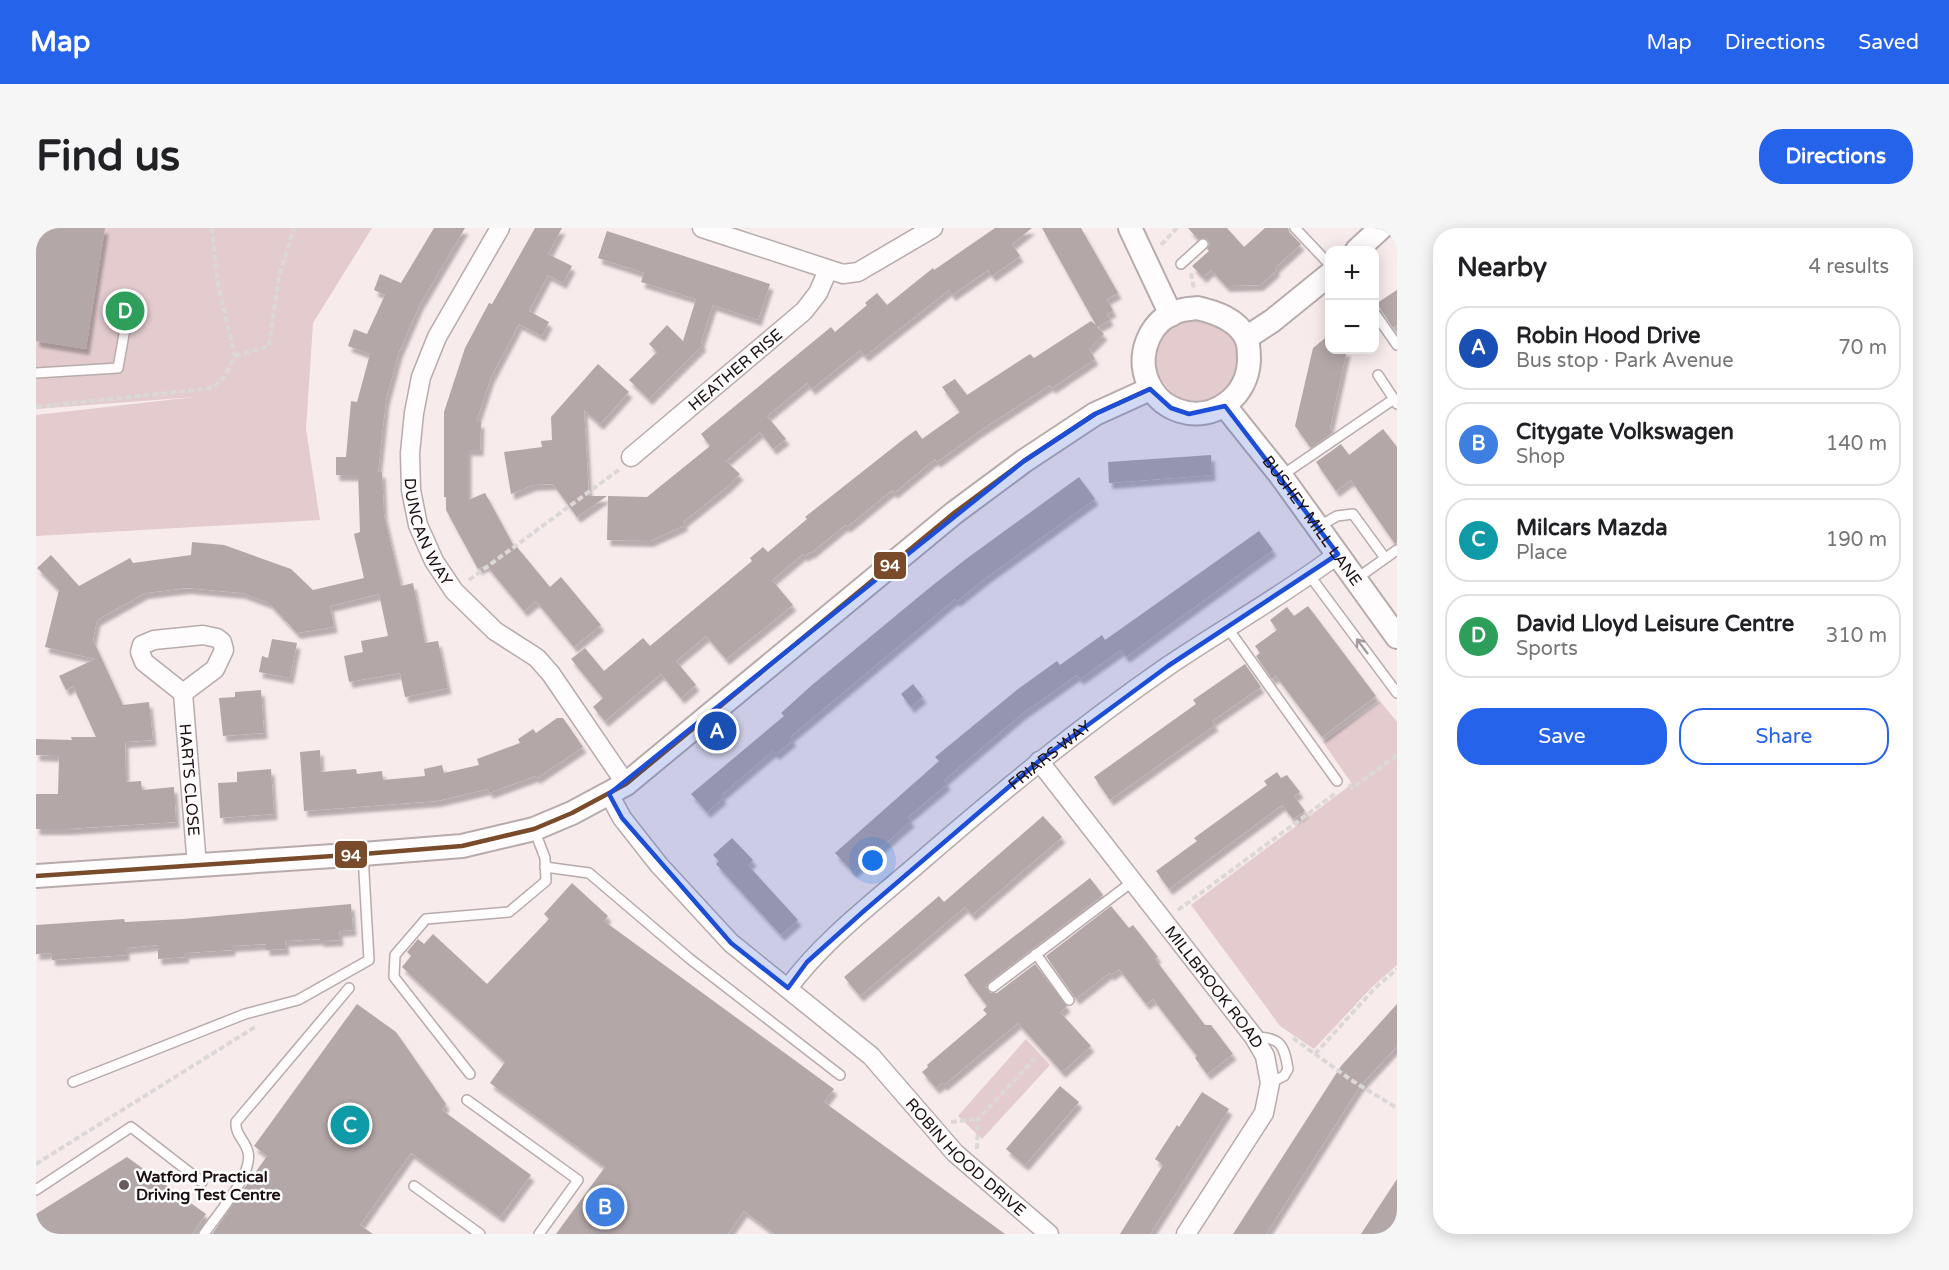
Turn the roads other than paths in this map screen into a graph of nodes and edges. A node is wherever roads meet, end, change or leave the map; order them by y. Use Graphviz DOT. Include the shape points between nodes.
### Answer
graph roads {
  1 [pos="500,228"];
  2 [pos="702,228"];
  3 [pos="933,228"];
  4 [pos="1130,228"];
  5 [pos="1295,228"];
  6 [pos="1382,228"];
  7 [pos="1203,244"];
  8 [pos="1362,246"];
  9 [pos="1185,261"];
  10 [pos="1325,261"];
  11 [pos="828,270"];
  12 [pos="1325,277"];
  13 [pos="1171,315"];
  14 [pos="1379,319"];
  15 [pos="126,323"];
  16 [pos="1246,338"];
  17 [pos="1397,345"];
  18 [pos="36,373"];
  19 [pos="1378,375"];
  20 [pos="1150,389"];
  21 [pos="1395,402"];
  22 [pos="1224,406"];
  23 [pos="631,457"];
  24 [pos="1281,476"];
  25 [pos="1318,527"];
  26 [pos="1397,550"];
  27 [pos="1338,554"];
  28 [pos="1385,558"];
  29 [pos="1310,576"];
  30 [pos="1356,579"];
  31 [pos="1227,627"];
  32 [pos="1397,637"];
  33 [pos="183,693"];
  34 [pos="1397,693"];
  35 [pos="1039,760"];
  36 [pos="1337,781"];
  37 [pos="617,789"];
  38 [pos="534,829"];
  39 [pos="363,854"];
  40 [pos="197,866"];
  41 [pos="545,867"];
  42 [pos="36,876"];
  43 [pos="1132,882"];
  44 [pos="1036,954"];
  45 [pos="993,987"];
  46 [pos="349,988"];
  47 [pos="788,988"];
  48 [pos="1069,1000"];
  49 [pos="470,1074"];
  50 [pos="840,1075"];
  51 [pos="73,1082"];
  52 [pos="467,1100"];
  53 [pos="202,1182"];
  54 [pos="414,1186"];
  55 [pos="36,1190"];
  56 [pos="204,1234"];
  57 [pos="480,1234"];
  58 [pos="539,1234"];
  59 [pos="1049,1234"];
  60 [pos="1186,1234"];
  1 -- 37 [label="street, DUNCAN WAY" via="437,337 421,377 410,453 411,490 418,525 434,561 454,591 495,631 537,658 551,674"];
  2 -- 11 [label="street"];
  3 -- 11 [label="street" via="858,272"];
  4 -- 13 [label="street"];
  5 -- 10 [label="lane"];
  6 -- 8 [label="street"];
  7 -- 9 [label="lane"];
  11 -- 23 [label="street, HEATHER RISE" via="804,311"];
  12 -- 16 [label="street"];
  13 -- 16 [label="street" via="1197,308 1215,312 1231,321"];
  13 -- 20 [label="street" via="1152,331 1144,348 1143,366"];
  14 -- 17 [label="lane"];
  15 -- 18 [label="lane" via="118,368"];
  16 -- 22 [label="street" via="1248,371 1242,388"];
  19 -- 21 [label="lane"];
  20 -- 22 [label="street" via="1171,408 1189,414 1208,413"];
  20 -- 37 [label="street" via="1095,414 954,513"];
  21 -- 24 [label="lane"];
  22 -- 24 [label="street, BUSHEY MILL LANE"];
  24 -- 25 [label="street, BUSHEY MILL LANE"];
  25 -- 27 [label="street, BUSHEY MILL LANE"];
  25 -- 28 [label="lane" via="1337,516 1353,514"];
  26 -- 28 [label="lane"];
  27 -- 29 [label="street, FRIARS WAY"];
  27 -- 30 [label="street, BUSHEY MILL LANE"];
  28 -- 30 [label="lane"];
  29 -- 31 [label="street, FRIARS WAY"];
  34 -- 29 [label="lane, one-way"];
  30 -- 32 [label="street, BUSHEY MILL LANE"];
  31 -- 35 [label="street, FRIARS WAY"];
  31 -- 36 [label="lane"];
  33 -- 40 [label="street, HARTS CLOSE"];
  35 -- 43 [label="street, MILLBROOK ROAD"];
  35 -- 47 [label="street, FRIARS WAY" via="807,962"];
  37 -- 38 [label="street"];
  37 -- 47 [label="street, ROBIN HOOD DRIVE" via="622,818 658,865 731,943"];
  38 -- 39 [label="street" via="462,846"];
  38 -- 41 [label="lane"];
  39 -- 40 [label="street"];
  39 -- 51 [label="lane" via="369,960 298,1000 245,1014"];
  40 -- 42 [label="street"];
  41 -- 49 [label="lane" via="546,881 509,912 426,919 394,955 394,977"];
  41 -- 50 [label="lane" via="589,873 690,959"];
  43 -- 44 [label="lane"];
  43 -- 60 [label="street, MILLBROOK ROAD" via="1266,1056 1270,1083 1263,1113"];
  44 -- 45 [label="lane"];
  44 -- 48 [label="lane"];
  46 -- 56 [label="lane" via="236,1122 238,1135 248,1151 248,1164"];
  47 -- 59 [label="street, ROBIN HOOD DRIVE" via="871,1056 955,1153"];
  52 -- 58 [label="lane" via="578,1180"];
  53 -- 55 [label="lane" via="131,1127"];
  54 -- 57 [label="lane"];
}
